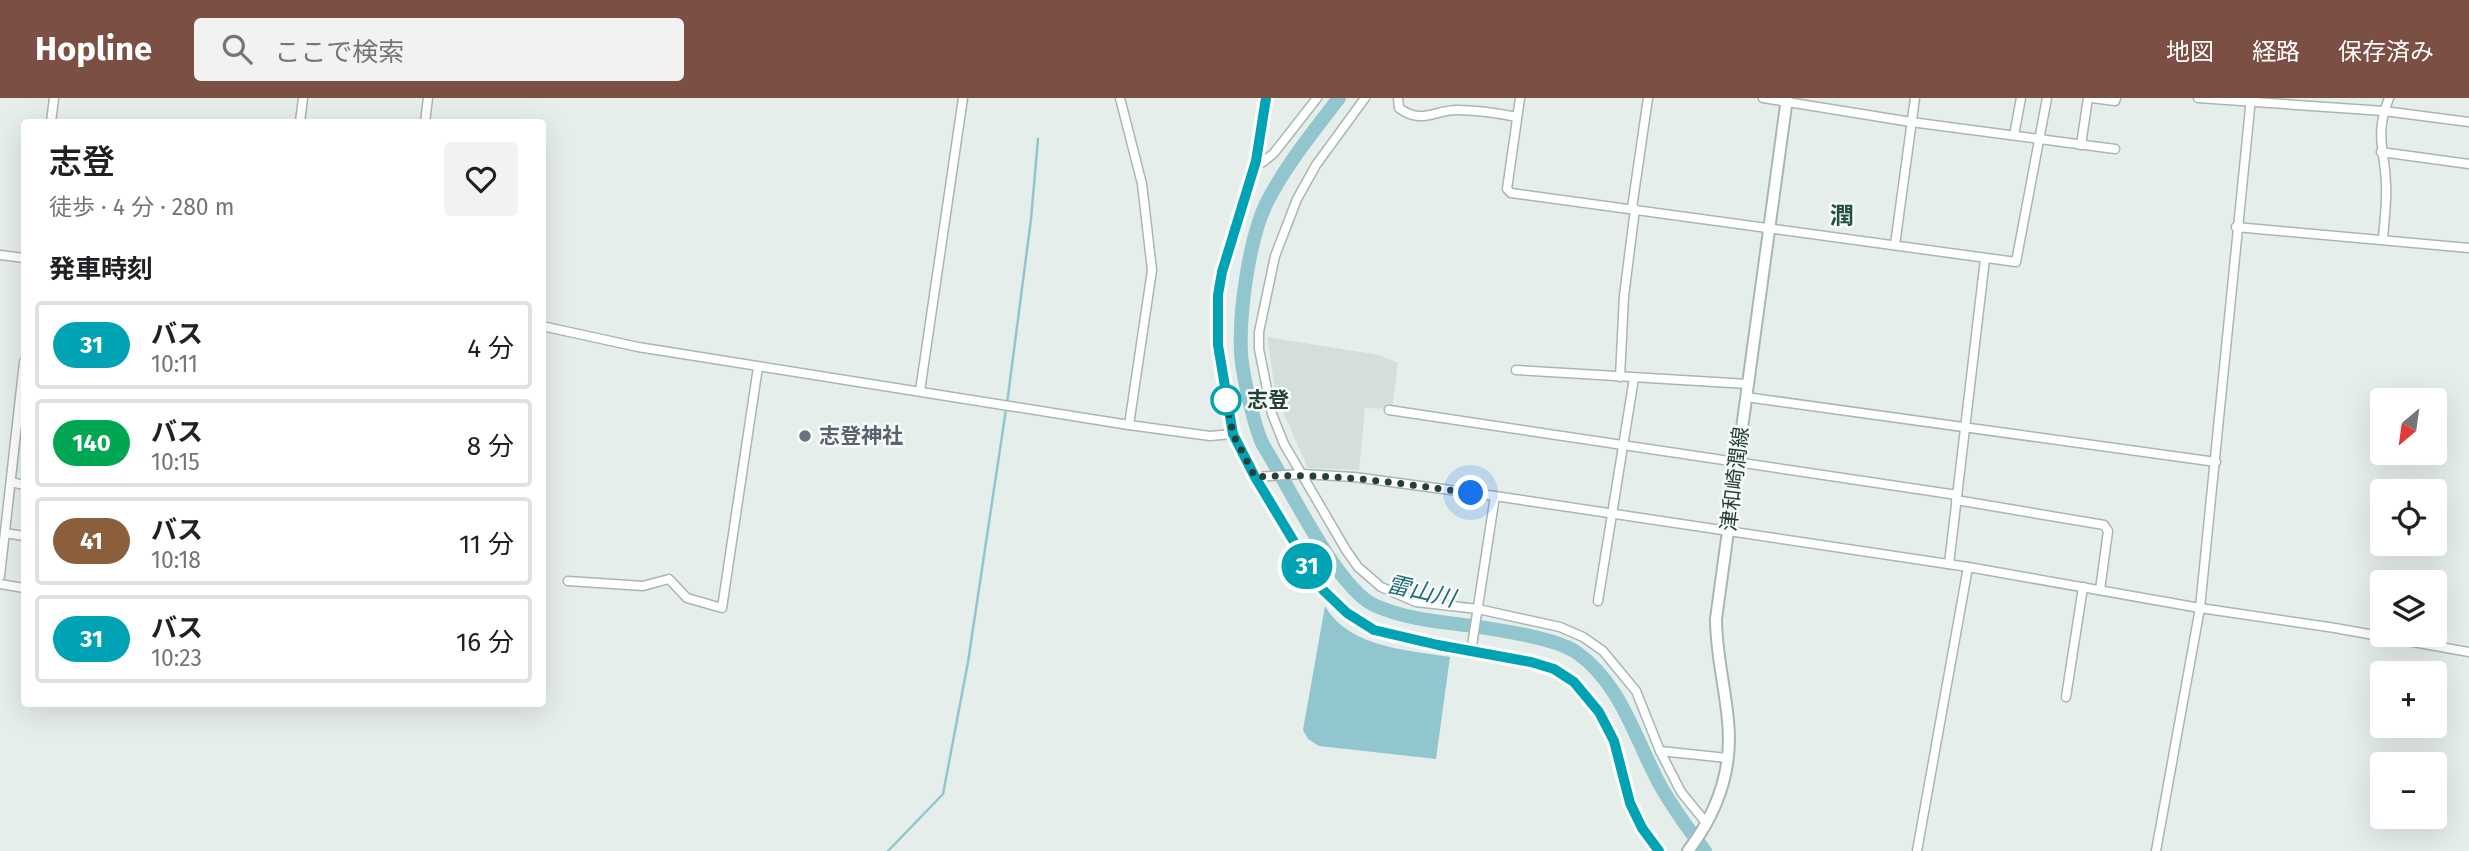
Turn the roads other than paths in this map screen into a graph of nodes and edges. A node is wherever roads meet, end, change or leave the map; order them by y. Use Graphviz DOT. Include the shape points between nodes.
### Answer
graph roads {
  1 [pos="54,98"];
  2 [pos="303,98"];
  3 [pos="428,98"];
  4 [pos="963,98"];
  5 [pos="1120,98"];
  6 [pos="1266,98"];
  7 [pos="1317,98"];
  8 [pos="1365,98"];
  9 [pos="1398,98"];
  10 [pos="1520,98"];
  11 [pos="1648,98"];
  12 [pos="1763,98"];
  13 [pos="1914,98"];
  14 [pos="2021,98"];
  15 [pos="2047,98"];
  16 [pos="2090,98"];
  17 [pos="2116,98"];
  18 [pos="2198,98"];
  19 [pos="2389,98"];
  20 [pos="2250,99"];
  21 [pos="1787,100"];
  22 [pos="2384,111"];
  23 [pos="1517,117"];
  24 [pos="51,119"];
  25 [pos="300,119"];
  26 [pos="425,119"];
  27 [pos="1912,122"];
  28 [pos="2469,122"];
  29 [pos="2014,135"];
  30 [pos="2040,140"];
  31 [pos="2081,145"];
  32 [pos="2115,149"];
  33 [pos="2381,152"];
  34 [pos="1256,161"];
  35 [pos="2469,164"];
  36 [pos="1634,208"];
  37 [pos="2236,227"];
  38 [pos="1769,228"];
  39 [pos="2383,240"];
  40 [pos="1895,245"];
  41 [pos="2469,248"];
  42 [pos="0,255"];
  43 [pos="21,258"];
  44 [pos="1985,260"];
  45 [pos="546,327"];
  46 [pos="758,367"];
  47 [pos="1516,370"];
  48 [pos="1620,377"];
  49 [pos="1634,378"];
  50 [pos="1748,384"];
  51 [pos="21,390"];
  52 [pos="920,391"];
  53 [pos="1746,397"];
  54 [pos="1389,410"];
  55 [pos="1129,425"];
  56 [pos="1965,428"];
  57 [pos="1233,434"];
  58 [pos="1622,446"];
  59 [pos="2216,462"];
  60 [pos="1737,463"];
  61 [pos="1301,474"];
  62 [pos="1255,477"];
  63 [pos="11,482"];
  64 [pos="21,484"];
  65 [pos="1494,496"];
  66 [pos="1956,497"];
  67 [pos="1611,513"];
  68 [pos="1729,532"];
  69 [pos="5,533"];
  70 [pos="21,536"];
  71 [pos="1949,564"];
  72 [pos="1968,567"];
  73 [pos="0,576"];
  74 [pos="568,581"];
  75 [pos="0,584"];
  76 [pos="2083,587"];
  77 [pos="21,588"];
  78 [pos="2100,590"];
  79 [pos="1598,601"];
  80 [pos="2200,608"];
  81 [pos="1478,609"];
  82 [pos="1471,652"];
  83 [pos="2469,652"];
  84 [pos="2066,697"];
  85 [pos="1660,751"];
  86 [pos="1727,758"];
  87 [pos="1705,827"];
  88 [pos="1659,851"];
  89 [pos="1688,851"];
  90 [pos="1917,851"];
  91 [pos="2156,851"];
  1 -- 24 [label="street"];
  2 -- 25 [label="street"];
  3 -- 26 [label="street"];
  4 -- 52 [label="street"];
  5 -- 55 [label="street" via="1142,184 1152,270"];
  6 -- 34 [label="main road"];
  7 -- 34 [label="street" via="1274,153 1263,162"];
  8 -- 61 [label="street" via="1297,199 1275,256 1259,332 1272,414"];
  9 -- 23 [label="street" via="1399,108 1407,114 1431,117 1452,110"];
  10 -- 23 [label="street"];
  11 -- 36 [label="street"];
  12 -- 21 [label="street"];
  13 -- 27 [label="street"];
  14 -- 29 [label="street"];
  15 -- 30 [label="street"];
  16 -- 17 [label="street" via="2115,102"];
  16 -- 31 [label="street"];
  18 -- 20 [label="street"];
  19 -- 22 [label="street"];
  20 -- 22 [label="street"];
  20 -- 37 [label="street"];
  21 -- 27 [label="street"];
  21 -- 38 [label="main road, 津和崎潤線"];
  22 -- 28 [label="street"];
  22 -- 33 [label="street"];
  23 -- 36 [label="street" via="1507,189 1511,193"];
  27 -- 29 [label="street"];
  27 -- 40 [label="street"];
  29 -- 30 [label="street"];
  30 -- 31 [label="street"];
  30 -- 44 [label="street" via="2018,260"];
  31 -- 32 [label="street"];
  33 -- 35 [label="street"];
  33 -- 39 [label="street" via="2386,184"];
  34 -- 57 [label="main road" via="1218,295 1218,345"];
  36 -- 38 [label="street"];
  36 -- 48 [label="street"];
  37 -- 39 [label="street"];
  37 -- 59 [label="street"];
  38 -- 40 [label="street"];
  38 -- 50 [label="main road, 津和崎潤線"];
  39 -- 41 [label="street"];
  40 -- 44 [label="street"];
  42 -- 43 [label="street"];
  44 -- 56 [label="street"];
  45 -- 46 [label="street"];
  46 -- 52 [label="street"];
  46 -- 74 [label="street" via="722,608 687,598 669,579 643,586"];
  47 -- 48 [label="street"];
  48 -- 49 [label="street"];
  49 -- 50 [label="street"];
  49 -- 58 [label="street"];
  50 -- 53 [label="main road, 津和崎潤線"];
  51 -- 63 [label="street"];
  52 -- 55 [label="street"];
  53 -- 56 [label="street"];
  53 -- 60 [label="main road, 津和崎潤線"];
  54 -- 58 [label="street"];
  55 -- 57 [label="street" via="1210,436"];
  56 -- 59 [label="street"];
  56 -- 66 [label="street"];
  57 -- 62 [label="main road"];
  58 -- 60 [label="street"];
  58 -- 67 [label="street"];
  59 -- 80 [label="street"];
  60 -- 66 [label="street"];
  60 -- 68 [label="main road, 津和崎潤線"];
  61 -- 62 [label="street"];
  61 -- 65 [label="street"];
  61 -- 81 [label="street" via="1346,550 1368,577 1416,602"];
  62 -- 82 [label="main road" via="1323,590 1347,613 1391,636"];
  63 -- 64 [label="street"];
  63 -- 69 [label="street"];
  65 -- 67 [label="street"];
  65 -- 81 [label="street"];
  66 -- 71 [label="street"];
  66 -- 78 [label="street" via="2104,525 2108,531"];
  67 -- 68 [label="street"];
  67 -- 79 [label="street"];
  68 -- 71 [label="street"];
  68 -- 86 [label="main road, 津和崎潤線" via="1716,638 1728,720"];
  69 -- 70 [label="street"];
  69 -- 73 [label="street"];
  71 -- 72 [label="street"];
  72 -- 76 [label="street"];
  72 -- 90 [label="street"];
  75 -- 77 [label="street"];
  76 -- 78 [label="street"];
  76 -- 84 [label="street"];
  78 -- 80 [label="street"];
  80 -- 83 [label="street"];
  80 -- 91 [label="street"];
  81 -- 82 [label="street"];
  81 -- 85 [label="street" via="1560,627 1603,651 1636,691"];
  82 -- 88 [label="main road" via="1531,662 1574,682 1599,712 1614,741 1630,803"];
  85 -- 86 [label="street"];
  85 -- 87 [label="street"];
  86 -- 87 [label="main road, 津和崎潤線" via="1723,787"];
  87 -- 89 [label="main road, 津和崎潤線"];
}
